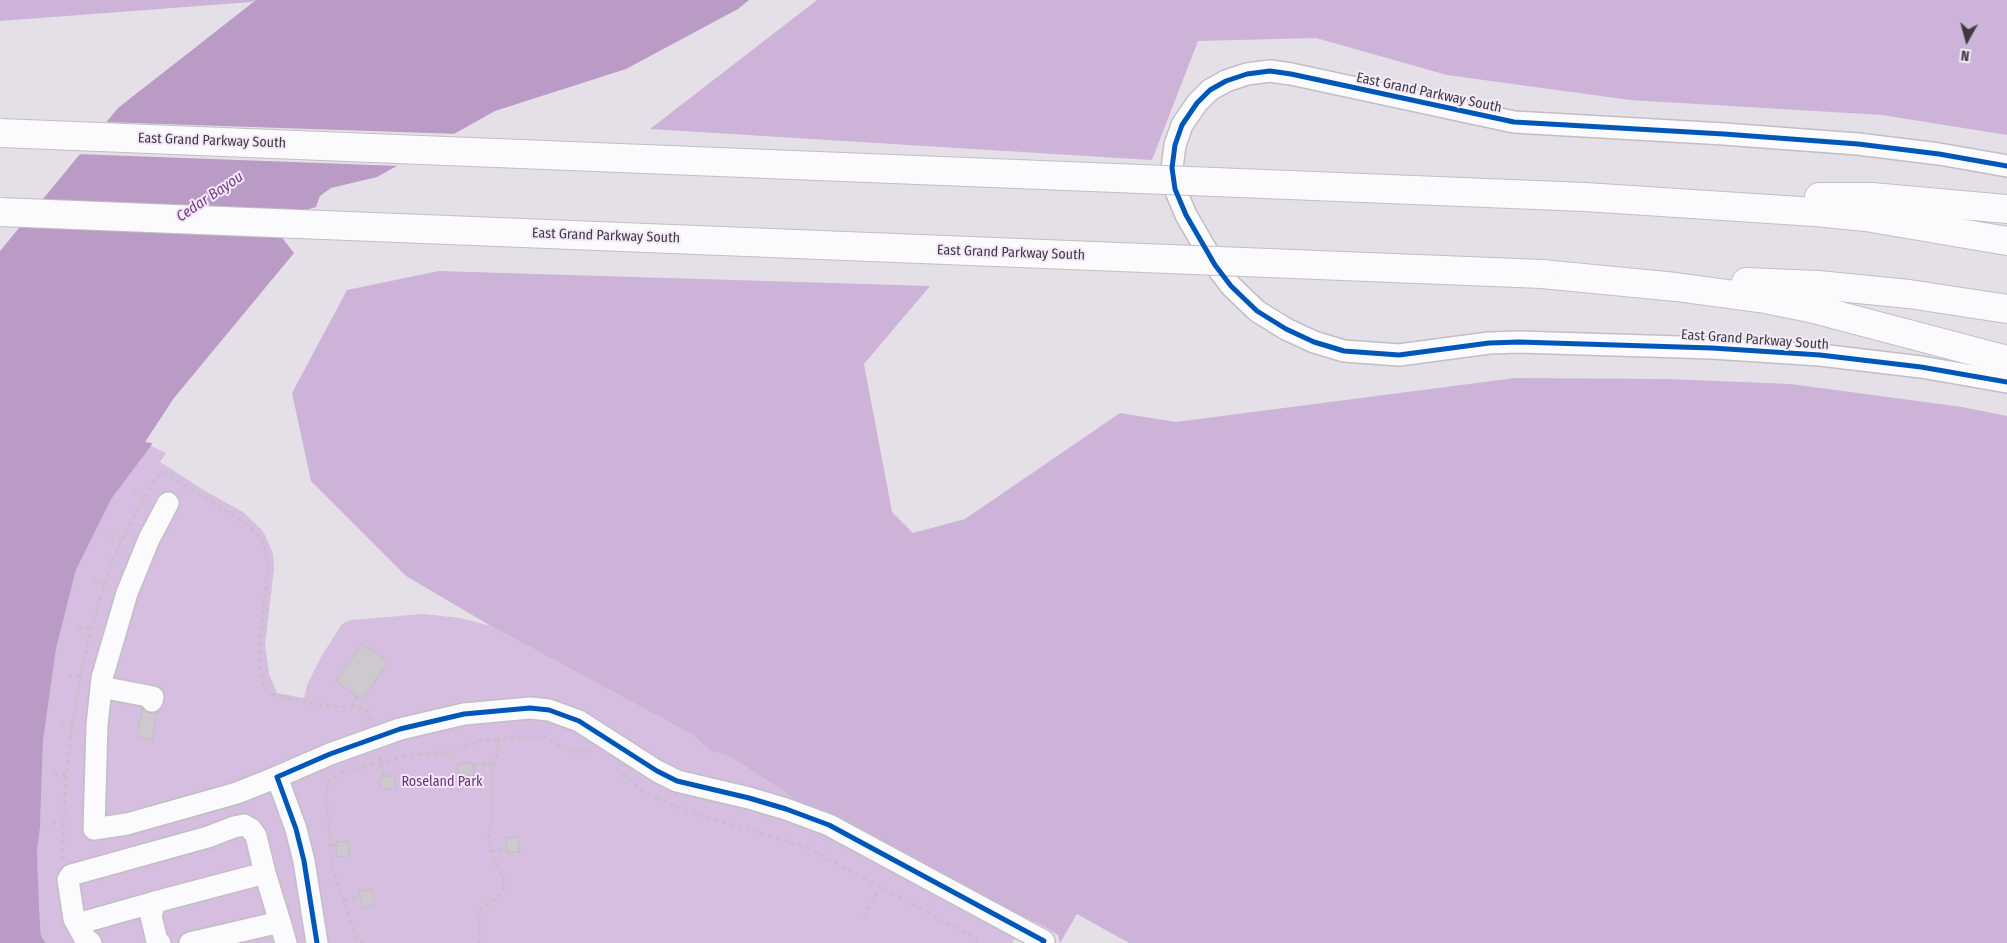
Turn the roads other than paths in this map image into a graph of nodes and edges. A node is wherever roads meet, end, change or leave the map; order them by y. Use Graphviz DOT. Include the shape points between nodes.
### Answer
graph roads {
  1 [pos="0,133"];
  2 [pos="2007,166"];
  3 [pos="1585,198"];
  4 [pos="2007,209"];
  5 [pos="0,212"];
  6 [pos="2007,241"];
  7 [pos="1542,274"];
  8 [pos="2007,309"];
  9 [pos="2007,360"];
  10 [pos="2007,382"];
  11 [pos="168,503"];
  12 [pos="101,687"];
  13 [pos="152,700"];
  14 [pos="277,777"];
  15 [pos="265,873"];
  16 [pos="155,902"];
  17 [pos="280,922"];
  18 [pos="77,924"];
  19 [pos="1043,942"];
  20 [pos="91,943"];
  21 [pos="160,943"];
  22 [pos="190,943"];
  23 [pos="286,943"];
  24 [pos="317,943"];
  1 -- 3 [label="highway, East Grand Parkway South, bridge"];
  2 -- 10 [label="street, East Grand Parkway South" via="1858,144 1514,122 1270,72 1247,74 1210,90 1182,125 1172,168 1175,189 1186,215 1214,265 1232,286 1257,310 1286,329 1344,351 1399,355 1519,342 1712,348 1820,355 1921,367"];
  3 -- 4 [label="highway" via="1872,197"];
  3 -- 6 [label="highway, East Grand Parkway South" via="1815,212"];
  5 -- 7 [label="highway, East Grand Parkway South, bridge"];
  7 -- 8 [label="highway, East Grand Parkway South" via="1818,285"];
  7 -- 9 [label="highway" via="1765,299"];
  11 -- 12 [label="street" via="127,592"];
  12 -- 13 [label="street" via="153,696"];
  12 -- 14 [label="street" via="94,829 127,824 237,793"];
  14 -- 19 [label="street" via="357,744 436,720 499,709 549,710 579,721 678,781 759,800 829,825"];
  14 -- 24 [label="street" via="304,861"];
  15 -- 16 [label="street"];
  15 -- 17 [label="street"];
  15 -- 18 [label="street" via="256,836 244,825 71,875 68,880 71,906"];
  16 -- 18 [label="street"];
  16 -- 21 [label="street" via="151,916"];
  17 -- 22 [label="street"];
  17 -- 23 [label="street"];
  18 -- 20 [label="street"];
}
